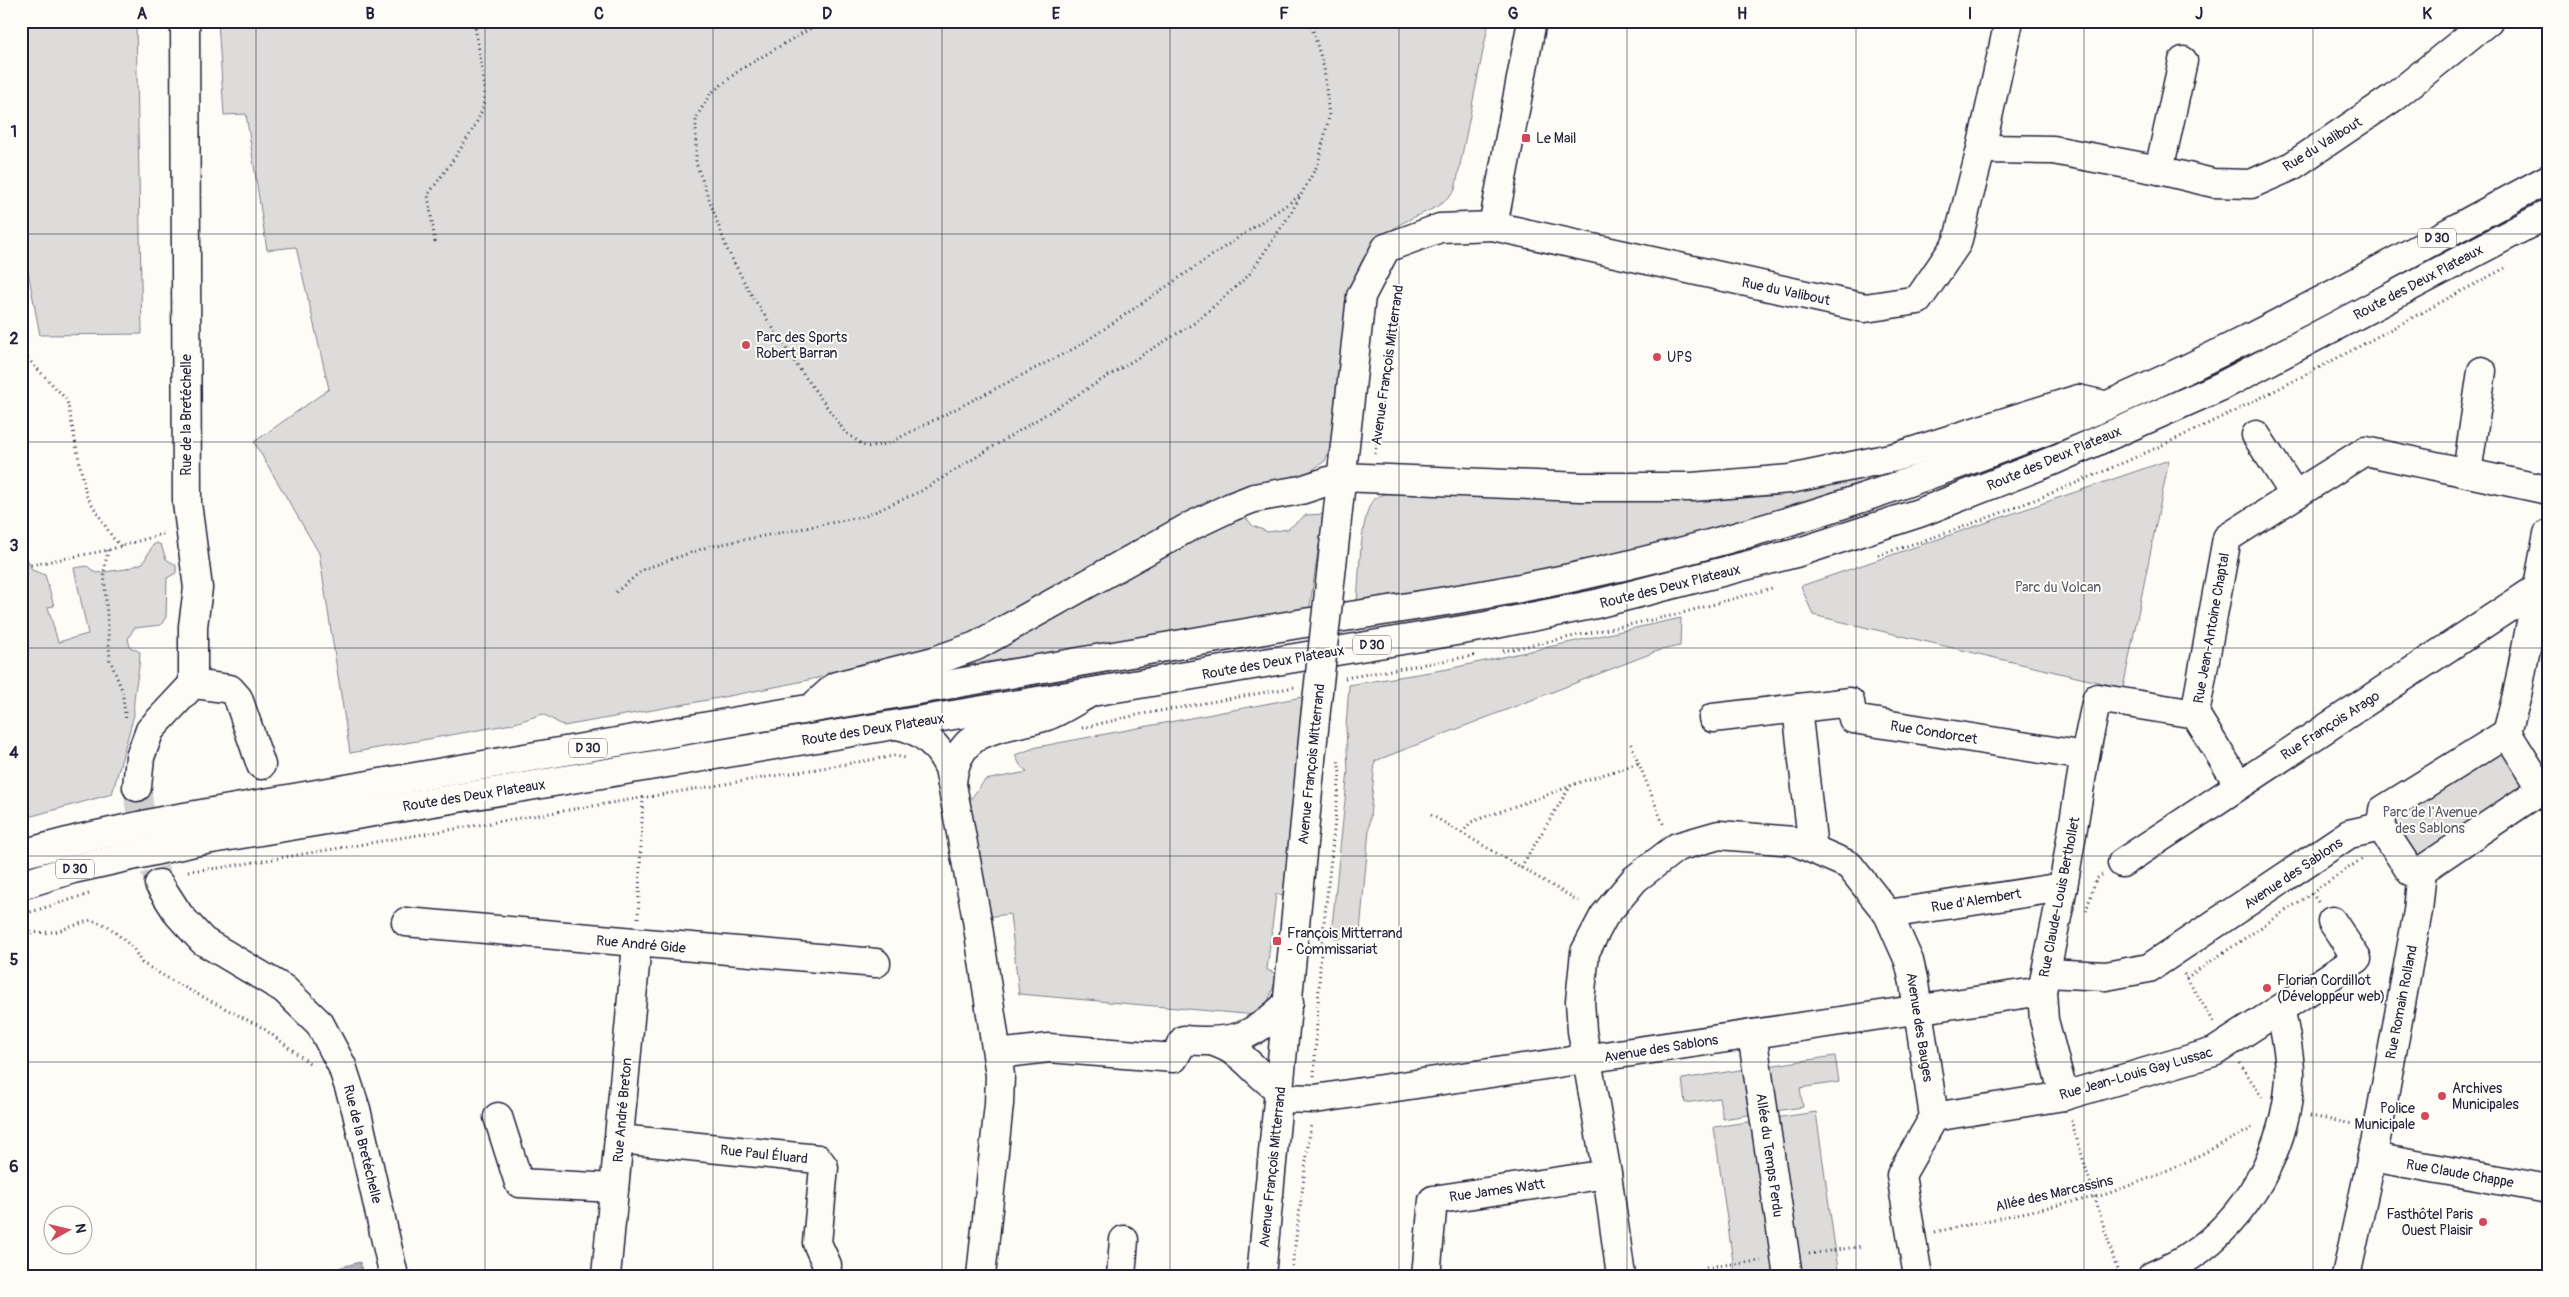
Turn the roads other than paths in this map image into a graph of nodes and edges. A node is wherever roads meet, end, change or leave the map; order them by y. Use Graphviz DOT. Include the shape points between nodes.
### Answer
graph roads {
  1 [pos="184,21"];
  2 [pos="1532,21"];
  3 [pos="2010,21"];
  4 [pos="2488,21"];
  5 [pos="2183,61"];
  6 [pos="1981,149"];
  7 [pos="2159,170"];
  8 [pos="2548,179"];
  9 [pos="2548,214"];
  10 [pos="1493,226"];
  11 [pos="2482,372"];
  12 [pos="2104,406"];
  13 [pos="2256,435"];
  14 [pos="2467,473"];
  15 [pos="1341,477"];
  16 [pos="2548,490"];
  17 [pos="2295,495"];
  18 [pos="2548,534"];
  19 [pos="2543,589"];
  20 [pos="194,684"];
  21 [pos="1090,693"];
  22 [pos="2097,698"];
  23 [pos="1797,708"];
  24 [pos="812,709"];
  25 [pos="2195,714"];
  26 [pos="1713,718"];
  27 [pos="897,725"];
  28 [pos="2507,733"];
  29 [pos="2085,756"];
  30 [pos="261,765"];
  31 [pos="952,783"];
  32 [pos="2239,785"];
  33 [pos="137,788"];
  34 [pos="2545,790"];
  35 [pos="2381,827"];
  36 [pos="1813,849"];
  37 [pos="21,854"];
  38 [pos="2122,862"];
  39 [pos="2422,870"];
  40 [pos="159,884"];
  41 [pos="21,885"];
  42 [pos="2063,887"];
  43 [pos="1888,914"];
  44 [pos="2332,921"];
  45 [pos="406,922"];
  46 [pos="638,944"];
  47 [pos="876,963"];
  48 [pos="2044,982"];
  49 [pos="1289,1002"];
  50 [pos="2282,1010"];
  51 [pos="1917,1011"];
  52 [pos="1752,1034"];
  53 [pos="1214,1042"];
  54 [pos="998,1054"];
  55 [pos="1587,1059"];
  56 [pos="1280,1094"];
  57 [pos="2064,1096"];
  58 [pos="498,1117"];
  59 [pos="1934,1117"];
  60 [pos="619,1139"];
  61 [pos="2372,1157"];
  62 [pos="1607,1174"];
  63 [pos="614,1188"];
  64 [pos="2548,1189"];
  65 [pos="1124,1240"];
  66 [pos="394,1276"];
  67 [pos="606,1276"];
  68 [pos="826,1276"];
  69 [pos="981,1276"];
  70 [pos="1120,1276"];
  71 [pos="1261,1276"];
  72 [pos="1426,1276"];
  73 [pos="1621,1276"];
  74 [pos="1788,1276"];
  75 [pos="1918,1276"];
  76 [pos="2152,1276"];
  77 [pos="2346,1276"];
  1 -- 20 [label="street, Rue de la Bretéchelle" via="187,503 198,588 193,626"];
  2 -- 10 [label="street"];
  3 -- 6 [label="street, Rue du Valibout"];
  4 -- 7 [label="street, Rue du Valibout" via="2394,98 2292,166 2251,184 2213,184"];
  5 -- 7 [label="street"];
  6 -- 7 [label="street, Rue du Valibout" via="2053,150"];
  6 -- 10 [label="street, Rue du Valibout" via="1957,243 1918,300 1865,308"];
  8 -- 12 [label="street, Route des Deux Plateaux / D 30" via="2222,351"];
  9 -- 21 [label="street, Route des Deux Plateaux / D 30" via="2222,386 2052,461 1919,512 1796,553 1596,604 1486,626"];
  10 -- 15 [label="street, Avenue François Mitterrand" via="1440,228 1386,248 1361,296"];
  11 -- 14 [label="street"];
  12 -- 15 [label="street, Route des Deux Plateaux" via="2078,399 1895,457 1790,478 1692,487 1582,487"];
  12 -- 24 [label="street, Route des Deux Plateaux / D 30" via="1911,482 1794,520 1581,575"];
  13 -- 17 [label="street"];
  14 -- 16 [label="street, Rue Jean-Antoine Chaptal"];
  14 -- 17 [label="street, Rue Jean-Antoine Chaptal" via="2365,451"];
  15 -- 24 [label="street, Route des Deux Plateaux" via="1301,490 1254,498 1231,507 1189,527 976,646 934,661 836,686"];
  15 -- 49 [label="street, Avenue François Mitterrand, bridge"];
  17 -- 25 [label="street, Rue Jean-Antoine Chaptal" via="2227,538"];
  18 -- 19 [label="street"];
  19 -- 28 [label="street"];
  19 -- 32 [label="street, Rue François Arago"];
  20 -- 30 [label="street" via="230,689 238,698"];
  20 -- 33 [label="street" via="150,730 140,758"];
  21 -- 27 [label="street, Route des Deux Plateaux / D 30"];
  21 -- 31 [label="street" via="1050,715 989,730 975,737 964,746 957,759"];
  22 -- 25 [label="street, Rue Jean-Antoine Chaptal"];
  22 -- 29 [label="street, Rue Claude-Louis Berthollet"];
  23 -- 26 [label="street, Rue Condorcet"];
  23 -- 29 [label="street, Rue Condorcet" via="1850,702 1853,719"];
  23 -- 36 [label="street"];
  24 -- 37 [label="street, Route des Deux Plateaux / D 30" via="167,820"];
  25 -- 32 [label="street, Rue Jean-Antoine Chaptal"];
  27 -- 31 [label="street" via="918,731 931,740 945,758"];
  27 -- 41 [label="street, Route des Deux Plateaux / D 30" via="194,842 73,869"];
  28 -- 34 [label="street"];
  28 -- 35 [label="street" via="2383,810"];
  29 -- 42 [label="street, Rue Claude-Louis Berthollet"];
  31 -- 54 [label="street"];
  32 -- 38 [label="street, Rue François Arago"];
  34 -- 39 [label="street"];
  35 -- 39 [label="street" via="2410,871"];
  35 -- 48 [label="street, Avenue des Sablons" via="2349,834 2149,968"];
  36 -- 43 [label="street, Avenue des Bauges" via="1849,865"];
  36 -- 55 [label="street, Avenue des Bauges" via="1794,841 1719,835 1674,849 1634,879 1604,916 1585,952 1580,1001"];
  39 -- 61 [label="street, Rue Romain Rolland" via="2418,911"];
  40 -- 66 [label="street, Rue de la Bretéchelle" via="179,916 203,940 284,989 320,1024 342,1066 356,1109"];
  42 -- 43 [label="street, Rue d'Alembert"];
  42 -- 48 [label="street, Rue Claude-Louis Berthollet"];
  43 -- 51 [label="street, Avenue des Bauges" via="1909,961"];
  44 -- 50 [label="street, Rue Jean-Louis Gay Lussac" via="2357,959"];
  45 -- 46 [label="street, Rue André Gide"];
  46 -- 47 [label="street, Rue André Gide"];
  46 -- 60 [label="street, Rue André Breton"];
  48 -- 51 [label="street, Avenue des Sablons"];
  48 -- 57 [label="street, Rue Claude-Louis Berthollet" via="2044,1020"];
  49 -- 53 [label="street" via="1253,1032"];
  49 -- 56 [label="street, Avenue François Mitterrand"];
  50 -- 57 [label="street, Rue Jean-Louis Gay Lussac" via="2214,1052"];
  50 -- 76 [label="street" via="2290,1076 2286,1111 2264,1177 2239,1214 2189,1258"];
  51 -- 52 [label="street, Avenue des Sablons"];
  51 -- 59 [label="street, Avenue des Bauges"];
  52 -- 55 [label="street, Avenue des Sablons"];
  52 -- 74 [label="street, Allée du Temps Perdu"];
  53 -- 54 [label="street" via="1184,1040 1174,1058 1049,1048"];
  53 -- 56 [label="street" via="1241,1054"];
  54 -- 69 [label="street" via="999,1104"];
  55 -- 56 [label="street, Avenue des Sablons" via="1315,1099"];
  55 -- 62 [label="street, Avenue des Bauges"];
  56 -- 71 [label="street, Avenue François Mitterrand"];
  57 -- 59 [label="street, Rue Jean-Louis Gay Lussac"];
  58 -- 63 [label="street" via="519,1183"];
  59 -- 75 [label="street" via="1901,1175"];
  60 -- 63 [label="street, Rue André Breton"];
  60 -- 68 [label="street, Rue Paul Éluard" via="818,1159 824,1167 816,1243 827,1265"];
  61 -- 64 [label="street, Rue Claude Chappe"];
  61 -- 77 [label="street, Rue Romain Rolland"];
  62 -- 72 [label="street, Rue James Watt" via="1433,1200"];
  62 -- 73 [label="street, Avenue des Bauges"];
  63 -- 67 [label="street, Rue André Breton"];
  65 -- 70 [label="street"];
}
